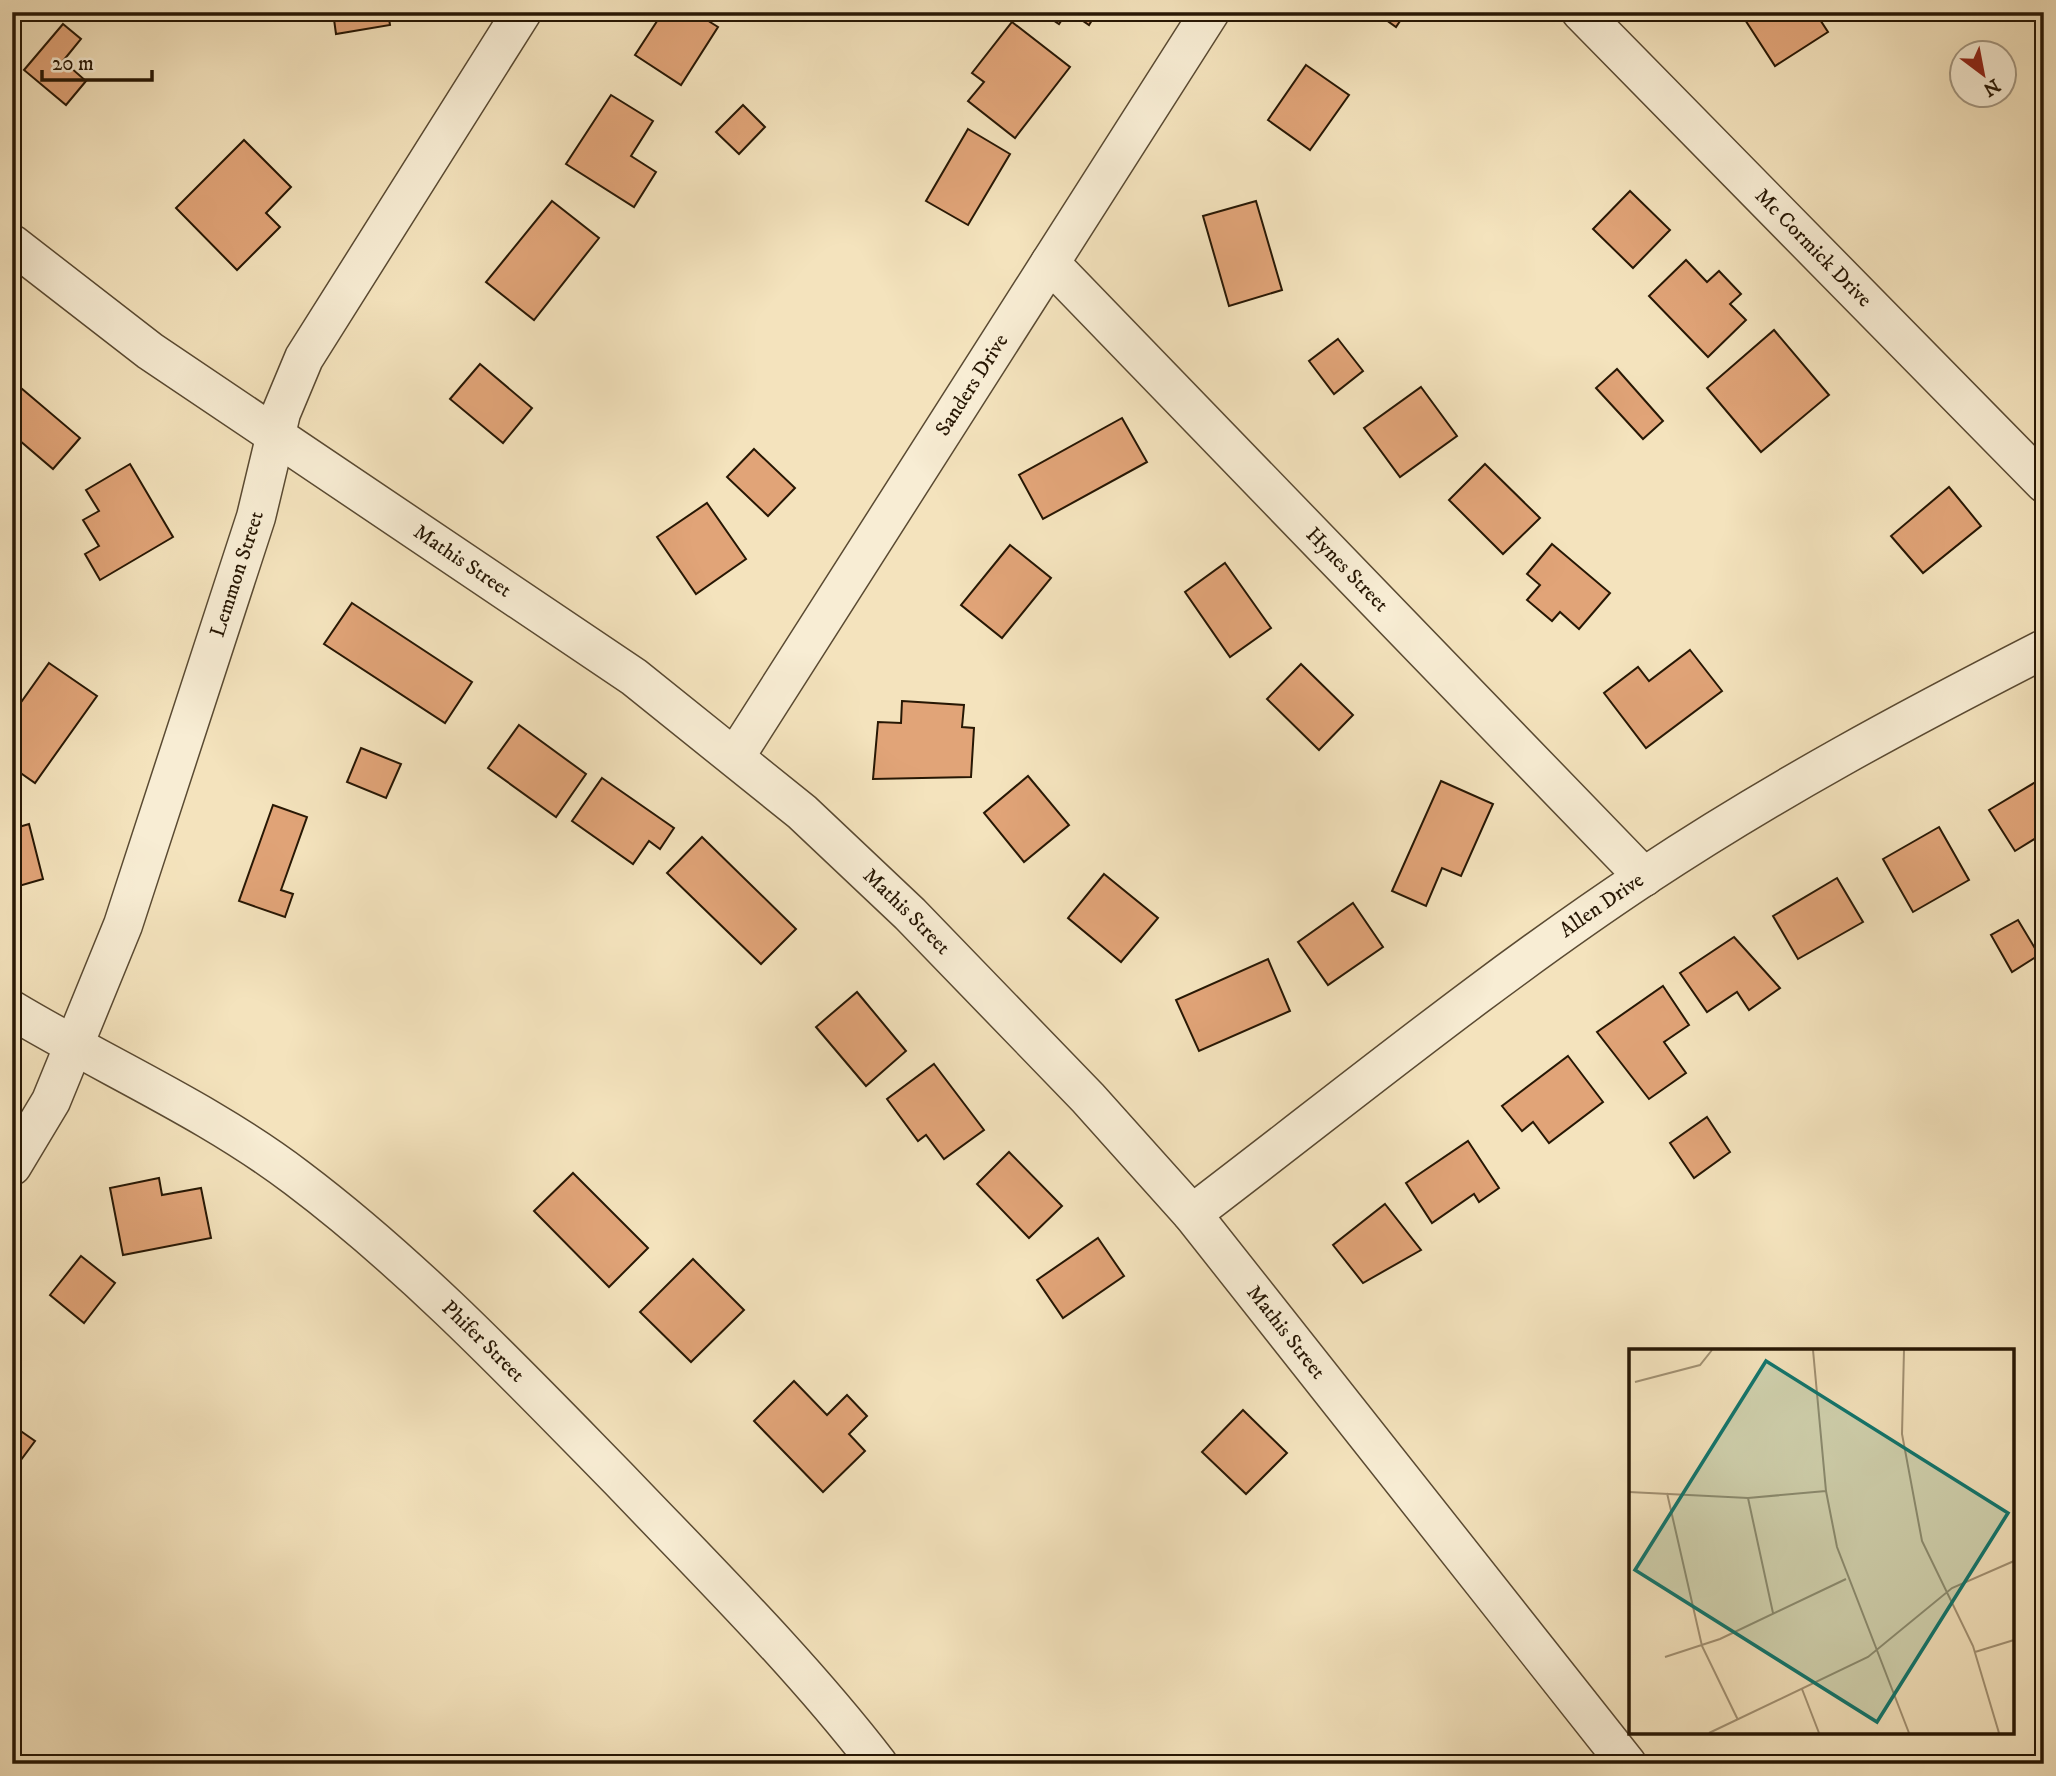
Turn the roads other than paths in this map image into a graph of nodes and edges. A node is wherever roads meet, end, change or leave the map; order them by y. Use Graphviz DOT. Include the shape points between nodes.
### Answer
graph roads {
  1 [pos="523,12"];
  2 [pos="1210,12"];
  3 [pos="1581,12"];
  4 [pos="12,244"];
  5 [pos="1049,263"];
  6 [pos="276,436"];
  7 [pos="2044,483"];
  8 [pos="2044,649"];
  9 [pos="735,757"];
  10 [pos="1644,877"];
  11 [pos="12,1010"];
  12 [pos="75,1048"];
  13 [pos="12,1166"];
  14 [pos="1192,1213"];
  15 [pos="878,1764"];
  16 [pos="1627,1764"];
  1 -- 6 [label="street, Lemmon Street" via="304,358"];
  2 -- 5 [label="street, Sanders Drive"];
  3 -- 7 [label="street, Mc Cormick Drive"];
  4 -- 6 [label="street, Mathis Street" via="150,351"];
  5 -- 9 [label="street, Sanders Drive"];
  5 -- 10 [label="street, Hynes Street"];
  6 -- 9 [label="street, Mathis Street" via="571,632"];
  6 -- 12 [label="street, Lemmon Street" via="256,517 128,912"];
  8 -- 10 [label="street, Allen Drive" via="1877,734"];
  9 -- 14 [label="street, Mathis Street" via="802,812 910,914"];
  10 -- 14 [label="street, Allen Drive"];
  11 -- 12 [label="street, Phifer Street"];
  12 -- 13 [label="street, Lemmon Street" via="51,1101"];
  12 -- 15 [label="street, Phifer Street" via="196,1110 248,1143 414,1274 725,1589"];
  14 -- 16 [label="street, Mathis Street"];
}
